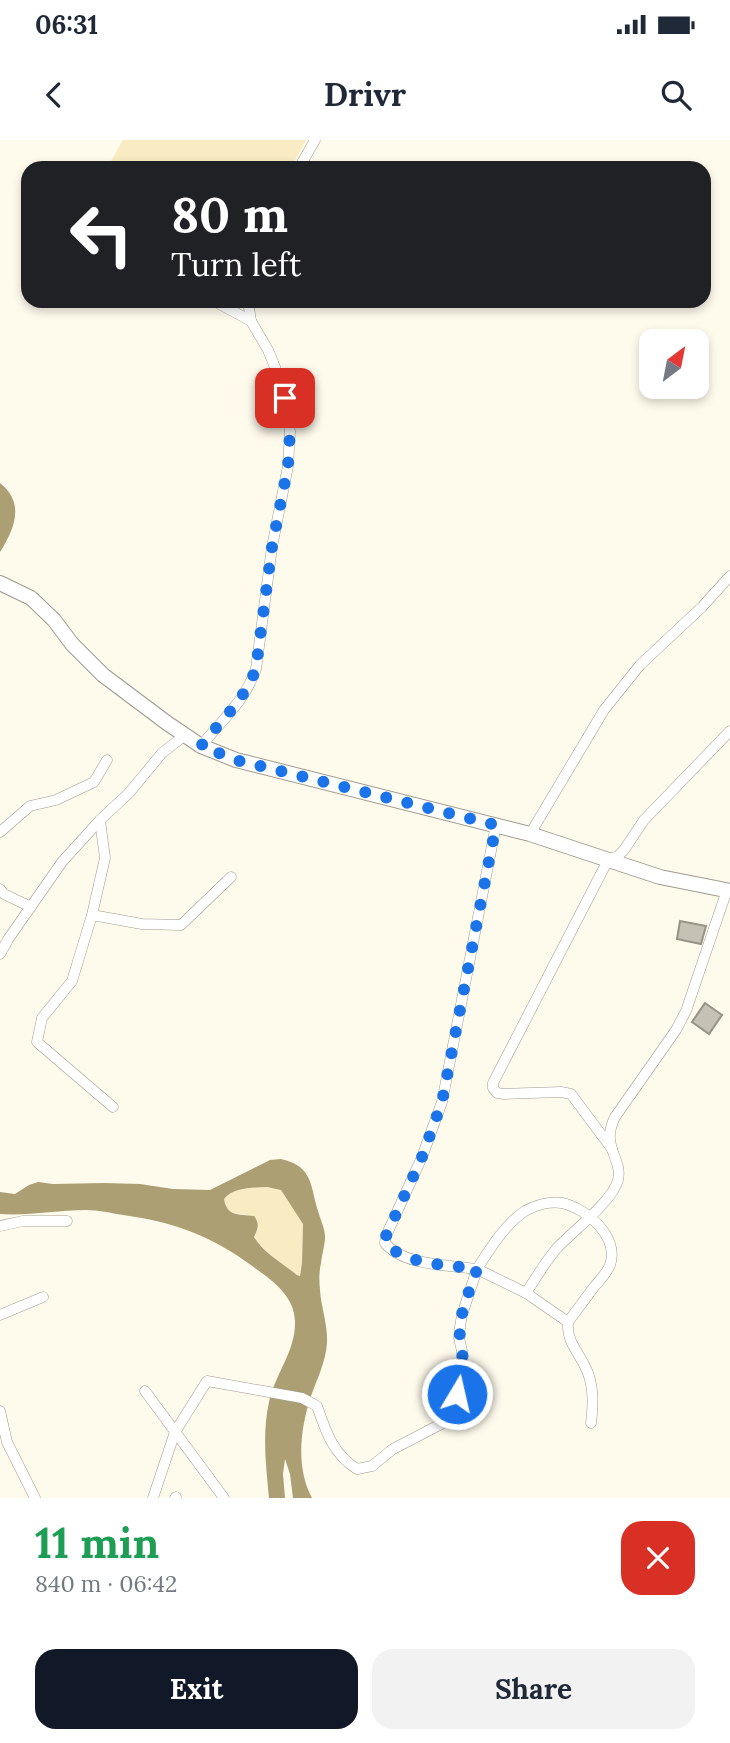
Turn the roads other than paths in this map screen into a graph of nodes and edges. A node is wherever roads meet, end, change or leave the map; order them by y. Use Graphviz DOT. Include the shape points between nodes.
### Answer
graph roads {
  1 [pos="315,140"];
  2 [pos="303,161"];
  3 [pos="227,308"];
  4 [pos="249,308"];
  5 [pos="251,321"];
  6 [pos="730,576"];
  7 [pos="4,585"];
  8 [pos="730,731"];
  9 [pos="185,735"];
  10 [pos="201,746"];
  11 [pos="107,760"];
  12 [pos="100,820"];
  13 [pos="496,825"];
  14 [pos="0,832"];
  15 [pos="530,834"];
  16 [pos="608,860"];
  17 [pos="231,877"];
  18 [pos="0,889"];
  19 [pos="728,890"];
  20 [pos="31,907"];
  21 [pos="92,915"];
  22 [pos="0,954"];
  23 [pos="113,1107"];
  24 [pos="611,1149"];
  25 [pos="590,1217"];
  26 [pos="67,1222"];
  27 [pos="0,1226"];
  28 [pos="477,1269"];
  29 [pos="526,1293"];
  30 [pos="44,1297"];
  31 [pos="0,1315"];
  32 [pos="568,1322"];
  33 [pos="145,1391"];
  34 [pos="0,1411"];
  35 [pos="591,1423"];
  36 [pos="175,1432"];
  37 [pos="35,1498"];
  38 [pos="153,1498"];
  39 [pos="224,1498"];
  1 -- 2 [label="street"];
  3 -- 5 [label="street"];
  4 -- 5 [label="street"];
  5 -- 10 [label="street" via="283,390 290,432 288,466 256,668 237,705"];
  6 -- 15 [label="street" via="640,665 604,710"];
  7 -- 9 [label="street" via="31,598 103,675"];
  8 -- 16 [label="street" via="644,820 618,856"];
  9 -- 10 [label="street"];
  9 -- 12 [label="street" via="162,752"];
  10 -- 13 [label="street" via="236,760"];
  11 -- 14 [label="street" via="93,782 56,800 30,806"];
  12 -- 20 [label="street" via="62,862"];
  12 -- 21 [label="street" via="105,858"];
  13 -- 15 [label="street"];
  13 -- 28 [label="street" via="442,1102 385,1242 411,1259"];
  15 -- 16 [label="street"];
  16 -- 19 [label="street" via="660,877"];
  16 -- 24 [label="street" via="493,1088 503,1094 571,1094"];
  17 -- 21 [label="street" via="181,925"];
  18 -- 20 [label="street"];
  19 -- 24 [label="street" via="686,1011 615,1117 609,1134"];
  20 -- 22 [label="street"];
  21 -- 23 [label="street" via="72,981 43,1018 37,1042"];
  24 -- 25 [label="street" via="618,1180"];
  25 -- 28 [label="street" via="559,1203 525,1211 507,1227"];
  25 -- 29 [label="street" via="547,1260"];
  25 -- 32 [label="street" via="611,1248 610,1265"];
  26 -- 27 [label="street" via="23,1220"];
  28 -- 29 [label="street"];
  28 -- 36 [label="street" via="462,1315 462,1376 452,1410 443,1423 393,1449 372,1466 357,1469 344,1461 327,1436 317,1406 302,1398 207,1381"];
  29 -- 32 [label="street"];
  30 -- 31 [label="street"];
  32 -- 35 [label="street" via="567,1332 588,1373"];
  33 -- 36 [label="street"];
  34 -- 37 [label="street" via="7,1442"];
  36 -- 38 [label="street"];
  36 -- 39 [label="street"];
}
